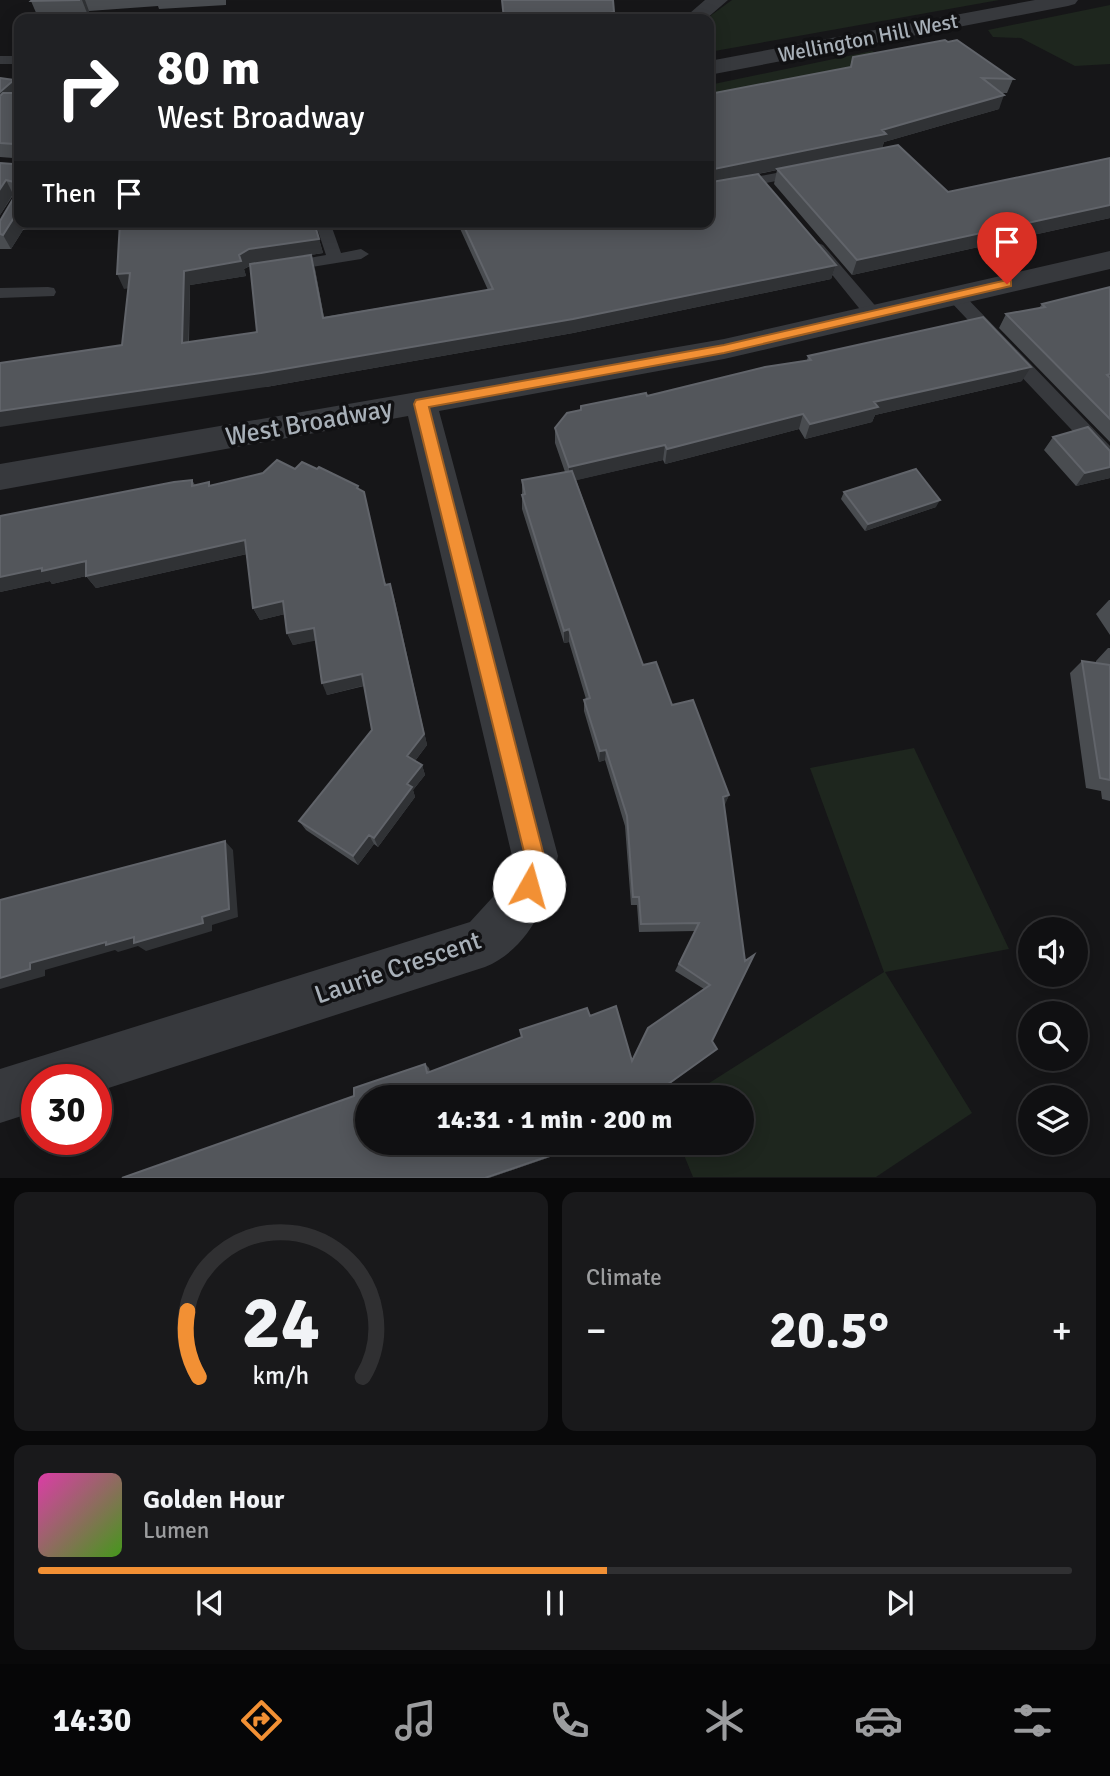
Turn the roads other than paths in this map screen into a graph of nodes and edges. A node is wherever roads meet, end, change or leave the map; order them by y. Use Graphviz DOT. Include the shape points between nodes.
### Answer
graph roads {
  1 [pos="718,0"];
  2 [pos="1068,0"];
  3 [pos="700,14"];
  4 [pos="714,67"];
  5 [pos="811,170"];
  6 [pos="714,190"];
  7 [pos="323,228"];
  8 [pos="803,232"];
  9 [pos="361,254"];
  10 [pos="335,258"];
  11 [pos="1110,260"];
  12 [pos="268,269"];
  13 [pos="48,292"];
  14 [pos="0,293"];
  15 [pos="955,296"];
  16 [pos="873,314"];
  17 [pos="421,404"];
  18 [pos="1110,458"];
  19 [pos="0,477"];
  20 [pos="100,1064"];
  21 [pos="21,1089"];
  22 [pos="0,1096"];
  1 -- 3 [label="street"];
  2 -- 4 [label="street, Wellington Hill West"];
  5 -- 6 [label="lane" via="764,186"];
  7 -- 10 [label="lane"];
  8 -- 16 [label="lane"];
  9 -- 10 [label="lane"];
  10 -- 12 [label="lane"];
  11 -- 15 [label="street, West Broadway"];
  13 -- 14 [label="lane"];
  15 -- 16 [label="street, West Broadway"];
  15 -- 18 [label="lane"];
  16 -- 17 [label="street, West Broadway" via="724,349"];
  17 -- 19 [label="street, West Broadway"];
  17 -- 20 [label="street, Laurie Crescent" via="535,856 529,886 513,916 485,942"];
  21 -- 22 [label="street"];
}
